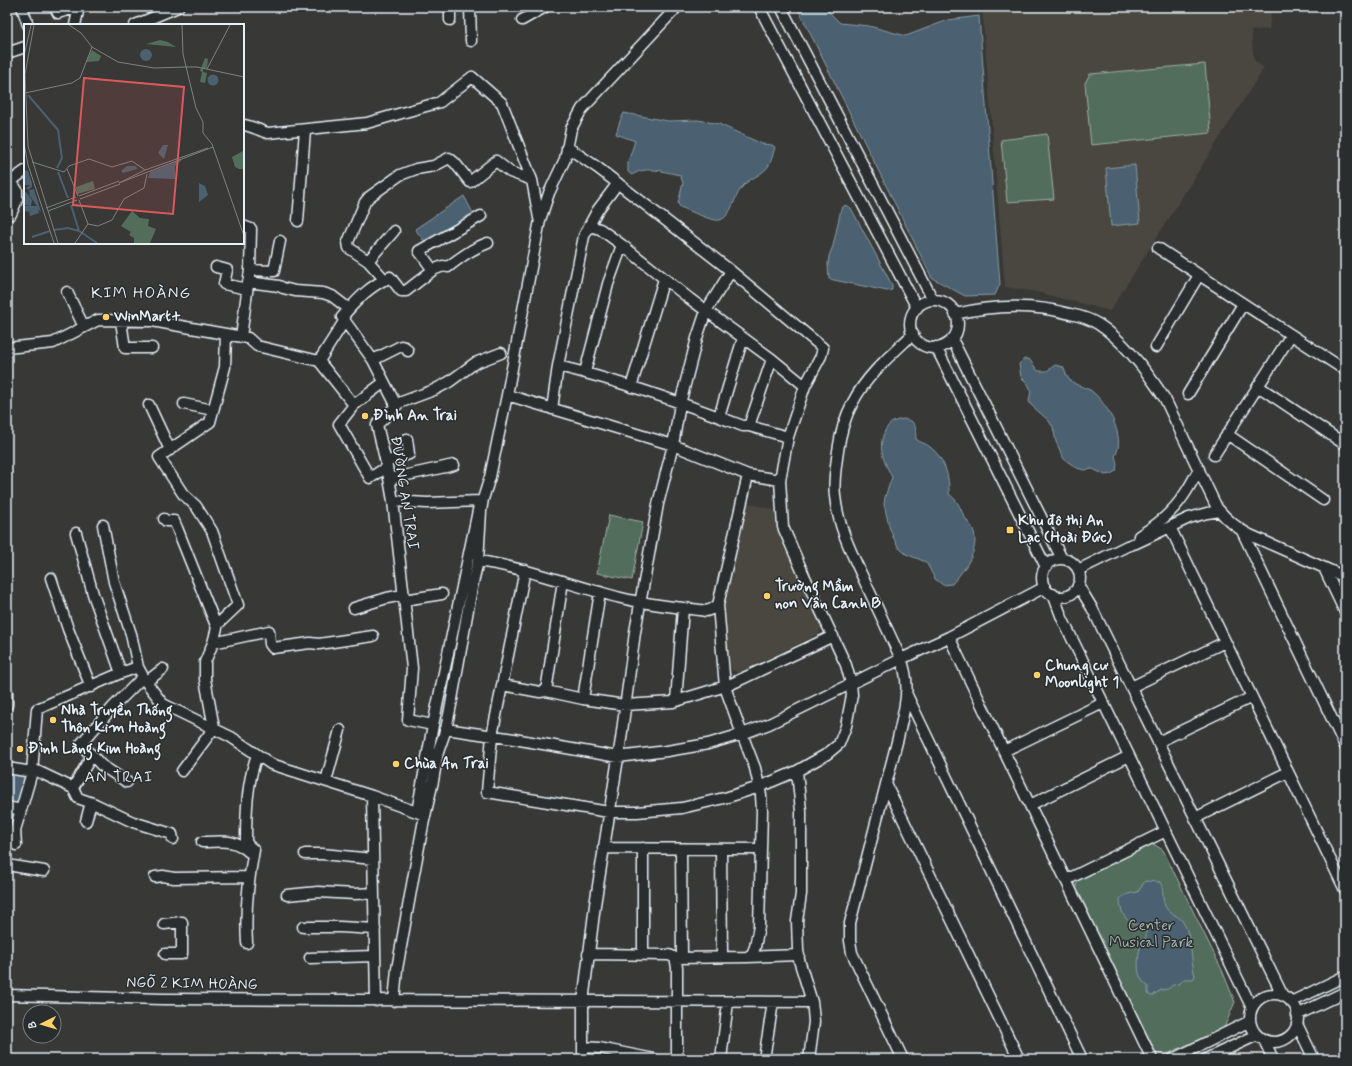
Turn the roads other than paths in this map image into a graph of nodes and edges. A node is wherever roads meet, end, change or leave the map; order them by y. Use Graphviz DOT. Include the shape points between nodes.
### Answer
graph roads {
  1 [pos="22,7"];
  2 [pos="55,7"];
  3 [pos="79,7"];
  4 [pos="178,7"];
  5 [pos="450,7"];
  6 [pos="470,7"];
  7 [pos="545,7"];
  8 [pos="677,7"];
  9 [pos="759,7"];
  10 [pos="781,7"];
  11 [pos="450,20"];
  12 [pos="522,20"];
  13 [pos="28,24"];
  14 [pos="75,24"];
  15 [pos="137,24"];
  16 [pos="471,40"];
  17 [pos="24,47"];
  18 [pos="7,53"];
  19 [pos="244,125"];
  20 [pos="305,130"];
  21 [pos="567,147"];
  22 [pos="24,173"];
  23 [pos="532,180"];
  24 [pos="618,183"];
  25 [pos="7,214"];
  26 [pos="481,216"];
  27 [pos="540,220"];
  28 [pos="298,221"];
  29 [pos="244,226"];
  30 [pos="589,226"];
  31 [pos="394,231"];
  32 [pos="280,241"];
  33 [pos="488,243"];
  34 [pos="622,245"];
  35 [pos="1158,248"];
  36 [pos="368,261"];
  37 [pos="216,267"];
  38 [pos="250,270"];
  39 [pos="433,270"];
  40 [pos="730,271"];
  41 [pos="1199,275"];
  42 [pos="664,279"];
  43 [pos="385,280"];
  44 [pos="248,285"];
  45 [pos="67,292"];
  46 [pos="933,300"];
  47 [pos="1243,304"];
  48 [pos="917,308"];
  49 [pos="349,309"];
  50 [pos="706,311"];
  51 [pos="955,314"];
  52 [pos="345,320"];
  53 [pos="121,321"];
  54 [pos="84,327"];
  55 [pos="226,334"];
  56 [pos="913,334"];
  57 [pos="1291,335"];
  58 [pos="241,337"];
  59 [pos="743,338"];
  60 [pos="952,339"];
  61 [pos="936,347"];
  62 [pos="1156,347"];
  63 [pos="7,348"];
  64 [pos="152,348"];
  65 [pos="408,351"];
  66 [pos="501,353"];
  67 [pos="772,359"];
  68 [pos="373,360"];
  69 [pos="319,361"];
  70 [pos="558,366"];
  71 [pos="1345,370"];
  72 [pos="585,372"];
  73 [pos="383,383"];
  74 [pos="805,386"];
  75 [pos="1258,386"];
  76 [pos="631,387"];
  77 [pos="1188,394"];
  78 [pos="507,395"];
  79 [pos="184,404"];
  80 [pos="680,404"];
  81 [pos="149,405"];
  82 [pos="354,405"];
  83 [pos="396,405"];
  84 [pos="552,409"];
  85 [pos="213,410"];
  86 [pos="719,417"];
  87 [pos="749,426"];
  88 [pos="1227,434"];
  89 [pos="788,437"];
  90 [pos="408,439"];
  91 [pos="1343,443"];
  92 [pos="673,445"];
  93 [pos="170,450"];
  94 [pos="1214,455"];
  95 [pos="387,465"];
  96 [pos="454,465"];
  97 [pos="1199,469"];
  98 [pos="748,475"];
  99 [pos="389,479"];
  100 [pos="780,480"];
  101 [pos="1323,500"];
  102 [pos="393,501"];
  103 [pos="1220,511"];
  104 [pos="164,519"];
  105 [pos="103,525"];
  106 [pos="1170,528"];
  107 [pos="1242,531"];
  108 [pos="76,533"];
  109 [pos="1127,546"];
  110 [pos="1062,559"];
  111 [pos="478,561"];
  112 [pos="1046,566"];
  113 [pos="1324,568"];
  114 [pos="525,570"];
  115 [pos="1078,570"];
  116 [pos="1345,577"];
  117 [pos="51,578"];
  118 [pos="563,581"];
  119 [pos="1078,585"];
  120 [pos="1045,587"];
  121 [pos="600,592"];
  122 [pos="442,594"];
  123 [pos="1053,594"];
  124 [pos="404,597"];
  125 [pos="640,602"];
  126 [pos="718,605"];
  127 [pos="354,608"];
  128 [pos="683,608"];
  129 [pos="1345,612"];
  130 [pos="217,628"];
  131 [pos="373,636"];
  132 [pos="833,636"];
  133 [pos="948,637"];
  134 [pos="1225,642"];
  135 [pos="213,643"];
  136 [pos="901,658"];
  137 [pos="138,667"];
  138 [pos="163,669"];
  139 [pos="121,673"];
  140 [pos="144,679"];
  141 [pos="851,683"];
  142 [pos="502,685"];
  143 [pos="91,687"];
  144 [pos="725,687"];
  145 [pos="1131,687"];
  146 [pos="546,691"];
  147 [pos="7,692"];
  148 [pos="906,693"];
  149 [pos="1252,697"];
  150 [pos="583,699"];
  151 [pos="676,701"];
  152 [pos="1103,703"];
  153 [pos="7,704"];
  154 [pos="625,706"];
  155 [pos="433,725"];
  156 [pos="214,728"];
  157 [pos="446,729"];
  158 [pos="340,730"];
  159 [pos="742,734"];
  160 [pos="492,736"];
  161 [pos="1158,742"];
  162 [pos="1345,746"];
  163 [pos="1004,751"];
  164 [pos="92,755"];
  165 [pos="257,755"];
  166 [pos="1129,756"];
  167 [pos="618,757"];
  168 [pos="7,768"];
  169 [pos="182,771"];
  170 [pos="797,771"];
  171 [pos="32,772"];
  172 [pos="1288,772"];
  173 [pos="326,781"];
  174 [pos="127,782"];
  175 [pos="886,784"];
  176 [pos="759,787"];
  177 [pos="73,788"];
  178 [pos="372,796"];
  179 [pos="95,804"];
  180 [pos="1030,805"];
  181 [pos="7,807"];
  182 [pos="21,810"];
  183 [pos="609,812"];
  184 [pos="421,814"];
  185 [pos="1195,818"];
  186 [pos="86,821"];
  187 [pos="1166,831"];
  188 [pos="173,839"];
  189 [pos="202,842"];
  190 [pos="16,845"];
  191 [pos="603,848"];
  192 [pos="643,848"];
  193 [pos="681,849"];
  194 [pos="721,849"];
  195 [pos="761,849"];
  196 [pos="254,852"];
  197 [pos="305,854"];
  198 [pos="373,859"];
  199 [pos="7,865"];
  200 [pos="44,871"];
  201 [pos="155,876"];
  202 [pos="249,877"];
  203 [pos="1066,880"];
  204 [pos="1345,890"];
  205 [pos="374,893"];
  206 [pos="287,894"];
  207 [pos="164,924"];
  208 [pos="303,927"];
  209 [pos="375,929"];
  210 [pos="247,943"];
  211 [pos="165,954"];
  212 [pos="588,954"];
  213 [pos="643,955"];
  214 [pos="799,955"];
  215 [pos="376,956"];
  216 [pos="747,956"];
  217 [pos="722,957"];
  218 [pos="310,958"];
  219 [pos="679,958"];
  220 [pos="1345,976"];
  221 [pos="1345,992"];
  222 [pos="7,995"];
  223 [pos="1287,999"];
  224 [pos="376,1001"];
  225 [pos="394,1001"];
  226 [pos="583,1002"];
  227 [pos="678,1002"];
  228 [pos="728,1002"];
  229 [pos="772,1002"];
  230 [pos="812,1002"];
  231 [pos="1252,1008"];
  232 [pos="1297,1019"];
  233 [pos="1250,1021"];
  234 [pos="1260,1038"];
  235 [pos="583,1047"];
  236 [pos="583,1059"];
  237 [pos="654,1059"];
  238 [pos="677,1059"];
  239 [pos="721,1059"];
  240 [pos="764,1059"];
  241 [pos="809,1059"];
  242 [pos="903,1059"];
  243 [pos="1019,1059"];
  244 [pos="1082,1059"];
  245 [pos="1152,1059"];
  246 [pos="1172,1059"];
  247 [pos="1206,1059"];
  248 [pos="1273,1059"];
  249 [pos="1314,1059"];
  1 -- 13 [label="street"];
  2 -- 3 [label="street" via="58,13"];
  3 -- 14 [label="street"];
  4 -- 15 [label="street"];
  5 -- 11 [label="street"];
  6 -- 16 [label="street"];
  7 -- 12 [label="street"];
  8 -- 21 [label="street" via="582,109 571,129"];
  9 -- 48 [label="street"];
  10 -- 46 [label="street"];
  17 -- 18 [label="street"];
  19 -- 20 [label="street" via="268,133"];
  20 -- 23 [label="street" via="367,123 432,105 440,102 472,77 502,103"];
  20 -- 28 [label="street"];
  21 -- 24 [label="street"];
  21 -- 27 [label="street" via="565,159"];
  22 -- 25 [label="street" via="11,182 17,190 17,200 11,214"];
  23 -- 27 [label="street"];
  23 -- 36 [label="street" via="510,172 496,161 470,182 450,158 434,166 407,171 369,197 363,206 348,246"];
  24 -- 30 [label="street"];
  24 -- 40 [label="street"];
  26 -- 39 [label="street" via="419,251"];
  27 -- 78 [label="street"];
  29 -- 38 [label="street" via="251,229"];
  30 -- 34 [label="street" via="600,229"];
  30 -- 70 [label="street" via="584,236"];
  31 -- 36 [label="street"];
  32 -- 38 [label="street" via="274,270"];
  33 -- 39 [label="street" via="468,252 448,267"];
  34 -- 42 [label="street"];
  34 -- 72 [label="street" via="608,284"];
  35 -- 41 [label="street"];
  36 -- 43 [label="street"];
  37 -- 44 [label="street" via="227,270 224,284"];
  38 -- 44 [label="street"];
  39 -- 43 [label="street" via="406,291 401,290 390,277"];
  40 -- 50 [label="street"];
  40 -- 74 [label="street" via="823,348"];
  41 -- 47 [label="street"];
  41 -- 62 [label="street"];
  42 -- 50 [label="street"];
  42 -- 76 [label="street"];
  43 -- 49 [label="street" via="365,292"];
  44 -- 49 [label="street" via="279,286 294,291 323,293 332,296"];
  44 -- 58 [label="street"];
  45 -- 54 [label="street"];
  46 -- 48 [label="street"];
  46 -- 51 [label="street" via="948,304"];
  47 -- 57 [label="street"];
  47 -- 77 [label="street"];
  48 -- 56 [label="street" via="911,319"];
  49 -- 52 [label="street" via="342,317"];
  50 -- 59 [label="street"];
  50 -- 80 [label="street"];
  51 -- 60 [label="street" via="958,325"];
  51 -- 97 [label="street" via="993,307 1034,306 1087,318 1098,324 1138,361 1155,383"];
  52 -- 68 [label="street"];
  52 -- 69 [label="street"];
  53 -- 54 [label="street" via="98,320"];
  53 -- 55 [label="street" via="152,321"];
  53 -- 64 [label="street" via="125,348"];
  54 -- 63 [label="street" via="53,343"];
  55 -- 58 [label="street"];
  55 -- 85 [label="street" via="225,367"];
  56 -- 61 [label="street" via="924,345"];
  56 -- 136 [label="street" via="879,366 853,402 839,444 834,478 837,508 848,546"];
  57 -- 71 [label="street"];
  57 -- 75 [label="street"];
  58 -- 69 [label="street" via="248,338 257,346"];
  59 -- 67 [label="street"];
  59 -- 86 [label="street"];
  60 -- 61 [label="street"];
  60 -- 110 [label="street"];
  61 -- 112 [label="street"];
  65 -- 68 [label="street" via="401,346"];
  66 -- 83 [label="street" via="482,359 434,390"];
  67 -- 74 [label="street"];
  67 -- 87 [label="street"];
  68 -- 73 [label="street"];
  69 -- 82 [label="street"];
  70 -- 72 [label="street"];
  70 -- 84 [label="street"];
  72 -- 76 [label="street"];
  73 -- 82 [label="street"];
  73 -- 83 [label="street"];
  74 -- 89 [label="street"];
  75 -- 88 [label="street"];
  75 -- 91 [label="street"];
  76 -- 80 [label="street"];
  78 -- 84 [label="street"];
  78 -- 111 [label="street" via="481,511"];
  79 -- 85 [label="street"];
  80 -- 86 [label="street"];
  80 -- 92 [label="street"];
  81 -- 93 [label="street"];
  82 -- 95 [label="street" via="340,424 370,478"];
  83 -- 95 [label="street, ĐƯỜNG AN TRAI" via="377,425"];
  84 -- 92 [label="street"];
  85 -- 93 [label="street" via="210,422"];
  86 -- 87 [label="street"];
  87 -- 89 [label="street"];
  88 -- 94 [label="street"];
  88 -- 101 [label="street"];
  89 -- 100 [label="street"];
  90 -- 95 [label="street" via="409,454"];
  92 -- 98 [label="street"];
  92 -- 125 [label="street" via="658,504"];
  93 -- 130 [label="street" via="159,457 183,494 196,506 212,531 238,604"];
  95 -- 99 [label="street, ĐƯỜNG AN TRAI"];
  96 -- 99 [label="street"];
  97 -- 103 [label="street"];
  97 -- 109 [label="street" via="1171,512"];
  98 -- 100 [label="street"];
  98 -- 126 [label="street"];
  99 -- 102 [label="street, ĐƯỜNG AN TRAI"];
  100 -- 132 [label="street" via="784,531"];
  102 -- 124 [label="street, ĐƯỜNG AN TRAI"];
  102 -- 155 [label="street" via="480,501"];
  103 -- 106 [label="street" via="1193,517"];
  103 -- 107 [label="street"];
  104 -- 130 [label="street" via="174,522 177,528"];
  105 -- 137 [label="street" via="114,582 131,634"];
  106 -- 109 [label="street"];
  106 -- 134 [label="street"];
  107 -- 113 [label="street"];
  107 -- 162 [label="street"];
  108 -- 139 [label="street" via="93,594"];
  109 -- 115 [label="street"];
  110 -- 112 [label="street" via="1056,559"];
  110 -- 115 [label="street" via="1073,563"];
  111 -- 114 [label="street"];
  111 -- 157 [label="street"];
  112 -- 120 [label="street" via="1042,579"];
  113 -- 116 [label="street"];
  113 -- 129 [label="street"];
  114 -- 118 [label="street"];
  114 -- 142 [label="street"];
  115 -- 119 [label="street"];
  117 -- 143 [label="street"];
  118 -- 121 [label="street"];
  118 -- 146 [label="street"];
  119 -- 123 [label="street" via="1070,594"];
  119 -- 145 [label="street"];
  120 -- 123 [label="street"];
  120 -- 133 [label="street"];
  121 -- 125 [label="street"];
  121 -- 150 [label="street"];
  122 -- 124 [label="street"];
  123 -- 152 [label="street"];
  124 -- 127 [label="street" via="387,598"];
  124 -- 155 [label="street, ĐƯỜNG AN TRAI" via="412,668 408,720"];
  125 -- 128 [label="street"];
  125 -- 154 [label="street"];
  126 -- 128 [label="street" via="706,611"];
  126 -- 144 [label="street"];
  128 -- 151 [label="street"];
  130 -- 135 [label="street"];
  131 -- 135 [label="street" via="273,648 270,644 269,631"];
  132 -- 141 [label="street"];
  132 -- 144 [label="street"];
  133 -- 136 [label="street"];
  133 -- 163 [label="street"];
  134 -- 145 [label="street"];
  134 -- 149 [label="street"];
  135 -- 156 [label="street" via="205,662 205,679"];
  136 -- 141 [label="street"];
  136 -- 148 [label="street" via="907,683"];
  137 -- 139 [label="street"];
  137 -- 140 [label="street"];
  138 -- 140 [label="street"];
  139 -- 143 [label="street"];
  140 -- 156 [label="street" via="163,704"];
  140 -- 164 [label="street" via="113,707 80,745"];
  141 -- 159 [label="street"];
  141 -- 170 [label="street" via="849,711 839,744"];
  142 -- 146 [label="street"];
  142 -- 160 [label="street"];
  143 -- 171 [label="street" via="37,709"];
  144 -- 151 [label="street"];
  144 -- 159 [label="street"];
  145 -- 161 [label="street"];
  146 -- 150 [label="street"];
  147 -- 153 [label="street"];
  148 -- 175 [label="street" via="904,712"];
  148 -- 244 [label="street"];
  149 -- 161 [label="street"];
  149 -- 172 [label="street"];
  150 -- 154 [label="street"];
  151 -- 154 [label="street"];
  152 -- 163 [label="street"];
  152 -- 166 [label="street"];
  154 -- 167 [label="street"];
  155 -- 184 [label="street"];
  156 -- 165 [label="street"];
  156 -- 169 [label="street"];
  157 -- 160 [label="street"];
  157 -- 184 [label="street" via="438,752 433,781"];
  158 -- 173 [label="street"];
  159 -- 167 [label="street" via="708,744"];
  159 -- 176 [label="street"];
  160 -- 167 [label="street"];
  160 -- 183 [label="street" via="486,792"];
  161 -- 185 [label="street"];
  163 -- 180 [label="street"];
  164 -- 174 [label="street" via="101,765"];
  164 -- 177 [label="street"];
  165 -- 173 [label="street" via="271,764"];
  165 -- 196 [label="street" via="247,796 246,841"];
  166 -- 180 [label="street"];
  166 -- 187 [label="street"];
  167 -- 183 [label="street"];
  168 -- 171 [label="street"];
  170 -- 176 [label="street"];
  170 -- 214 [label="street" via="801,894 797,921"];
  171 -- 177 [label="street" via="37,771"];
  171 -- 182 [label="street"];
  172 -- 185 [label="street"];
  172 -- 204 [label="street"];
  173 -- 178 [label="street"];
  175 -- 242 [label="street" via="850,923 850,941 852,953"];
  175 -- 243 [label="street"];
  176 -- 183 [label="street" via="682,808"];
  176 -- 195 [label="street" via="762,811"];
  177 -- 179 [label="street" via="78,798"];
  178 -- 184 [label="street"];
  178 -- 198 [label="street"];
  179 -- 186 [label="street" via="90,806"];
  179 -- 188 [label="street" via="133,822 172,834"];
  180 -- 203 [label="street"];
  181 -- 182 [label="street"];
  182 -- 190 [label="street" via="16,830"];
  183 -- 191 [label="street"];
  184 -- 225 [label="street"];
  185 -- 223 [label="street"];
  187 -- 203 [label="street"];
  187 -- 231 [label="street"];
  189 -- 196 [label="street" via="235,842 249,852"];
  191 -- 192 [label="street"];
  191 -- 212 [label="street"];
  192 -- 193 [label="street"];
  192 -- 213 [label="street"];
  193 -- 194 [label="street"];
  193 -- 219 [label="street"];
  194 -- 195 [label="street"];
  194 -- 217 [label="street"];
  195 -- 216 [label="street" via="759,926 755,947 752,954"];
  196 -- 202 [label="street"];
  197 -- 198 [label="street"];
  198 -- 205 [label="street"];
  199 -- 200 [label="street"];
  201 -- 202 [label="street"];
  202 -- 210 [label="street"];
  203 -- 245 [label="street"];
  205 -- 206 [label="street"];
  205 -- 209 [label="street"];
  207 -- 211 [label="street" via="182,922 182,954"];
  208 -- 209 [label="street"];
  209 -- 215 [label="street"];
  212 -- 213 [label="street"];
  212 -- 226 [label="street"];
  213 -- 219 [label="street" via="672,955"];
  214 -- 216 [label="street"];
  214 -- 230 [label="street"];
  215 -- 218 [label="street"];
  215 -- 224 [label="street"];
  216 -- 217 [label="street"];
  217 -- 219 [label="street"];
  219 -- 227 [label="street"];
  220 -- 223 [label="street"];
  221 -- 232 [label="street"];
  222 -- 224 [label="street, NGÕ 2 KIM HOÀNG"];
  223 -- 231 [label="street" via="1279,994 1263,996"];
  223 -- 232 [label="street" via="1296,1010"];
  224 -- 225 [label="street, NGÕ 2 KIM HOÀNG"];
  225 -- 226 [label="street, NGÕ 2 KIM HOÀNG"];
  226 -- 227 [label="street, NGÕ 2 KIM HOÀNG"];
  226 -- 235 [label="street"];
  227 -- 228 [label="street, NGÕ 2 KIM HOÀNG"];
  227 -- 238 [label="street"];
  228 -- 229 [label="street, NGÕ 2 KIM HOÀNG"];
  228 -- 239 [label="street"];
  229 -- 230 [label="street, NGÕ 2 KIM HOÀNG"];
  229 -- 240 [label="street"];
  230 -- 241 [label="street" via="814,1022"];
  231 -- 233 [label="street"];
  232 -- 234 [label="street" via="1292,1033 1279,1042"];
  232 -- 249 [label="street"];
  233 -- 234 [label="street"];
  233 -- 246 [label="street"];
  234 -- 247 [label="street"];
  234 -- 248 [label="street"];
  235 -- 236 [label="street"];
  235 -- 237 [label="street"];
}
